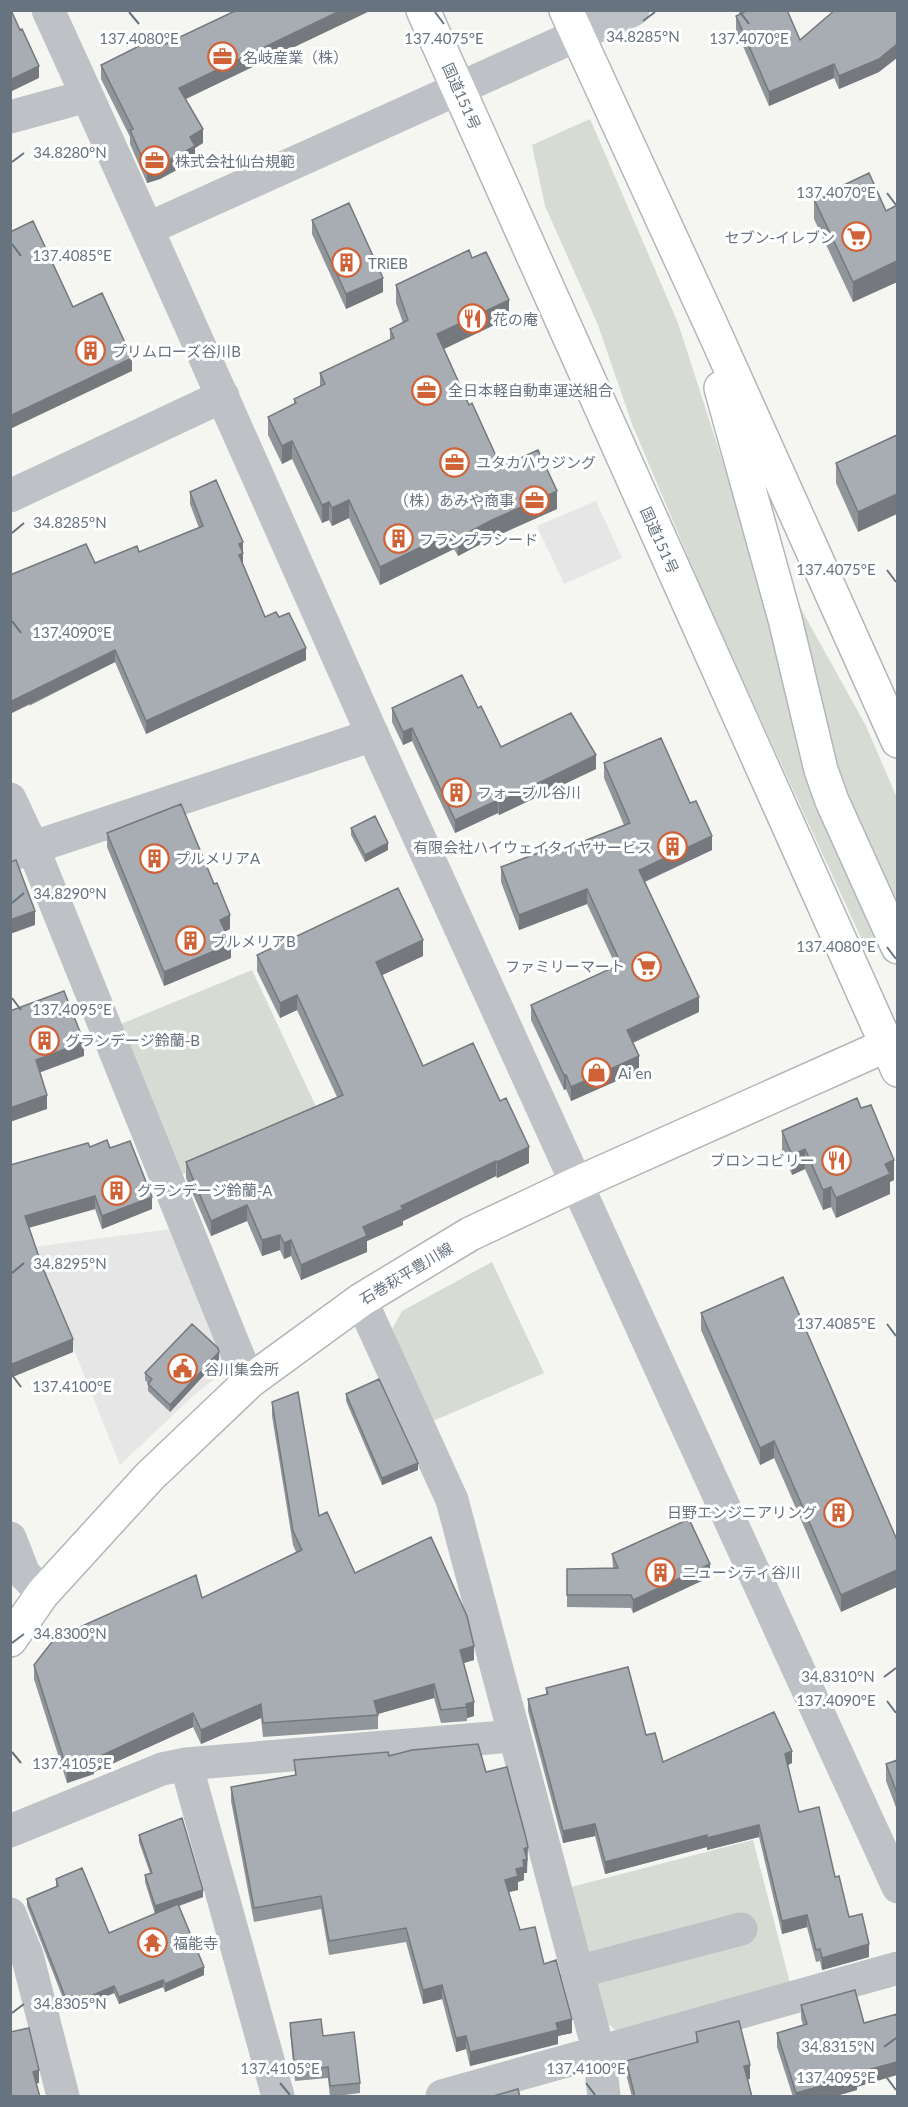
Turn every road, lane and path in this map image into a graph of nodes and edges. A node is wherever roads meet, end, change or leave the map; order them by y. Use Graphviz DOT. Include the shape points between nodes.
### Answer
graph roads {
  1 [pos="48,10"];
  2 [pos="423,10"];
  3 [pos="633,10"];
  4 [pos="572,23"];
  5 [pos="459,89"];
  6 [pos="87,96"];
  7 [pos="10,117"];
  8 [pos="147,229"];
  9 [pos="694,287"];
  10 [pos="223,396"];
  11 [pos="10,496"];
  12 [pos="373,735"];
  13 [pos="897,741"];
  14 [pos="10,800"];
  15 [pos="22,851"];
  16 [pos="897,947"];
  17 [pos="897,1013"];
  18 [pos="894,1052"];
  19 [pos="576,1184"];
  20 [pos="361,1300"];
  21 [pos="250,1381"];
  22 [pos="10,1538"];
  23 [pos="43,1593"];
  24 [pos="10,1640"];
  25 [pos="513,1736"];
  26 [pos="186,1764"];
  27 [pos="10,1831"];
  28 [pos="897,1887"];
  29 [pos="10,1914"];
  30 [pos="741,1929"];
  31 [pos="897,1968"];
  32 [pos="577,1972"];
  33 [pos="599,2053"];
  34 [pos="63,2097"];
  35 [pos="278,2097"];
  36 [pos="442,2097"];
  37 [pos="604,2097"];
  1 -- 6 [label="street"];
  2 -- 5 [label="main road, 国道151号"];
  3 -- 4 [label="street"];
  4 -- 5 [label="street"];
  4 -- 9 [label="main road"];
  5 -- 8 [label="street"];
  5 -- 18 [label="main road, 国道151号"];
  6 -- 7 [label="street"];
  6 -- 8 [label="street"];
  8 -- 10 [label="street"];
  9 -- 13 [label="main road"];
  9 -- 16 [label="main road" via="785,619 821,770"];
  10 -- 11 [label="street"];
  10 -- 12 [label="street"];
  12 -- 15 [label="street"];
  12 -- 19 [label="street"];
  14 -- 15 [label="street"];
  15 -- 21 [label="street"];
  17 -- 18 [label="main road"];
  18 -- 19 [label="main road, 石巻萩平豊川線"];
  19 -- 20 [label="main road, 石巻萩平豊川線" via="470,1234"];
  19 -- 28 [label="street"];
  20 -- 21 [label="main road, 石巻萩平豊川線"];
  20 -- 25 [label="street" via="452,1500"];
  21 -- 23 [label="main road, 石巻萩平豊川線" via="150,1476"];
  22 -- 23 [label="street" via="24,1574"];
  23 -- 24 [label="main road, 石巻萩平豊川線"];
  25 -- 26 [label="street"];
  25 -- 32 [label="street"];
  26 -- 27 [label="street" via="162,1769"];
  26 -- 35 [label="street"];
  29 -- 34 [label="street" via="27,1955"];
  30 -- 32 [label="street"];
  31 -- 33 [label="street"];
  32 -- 33 [label="street"];
  33 -- 36 [label="street"];
  33 -- 37 [label="street"];
}
